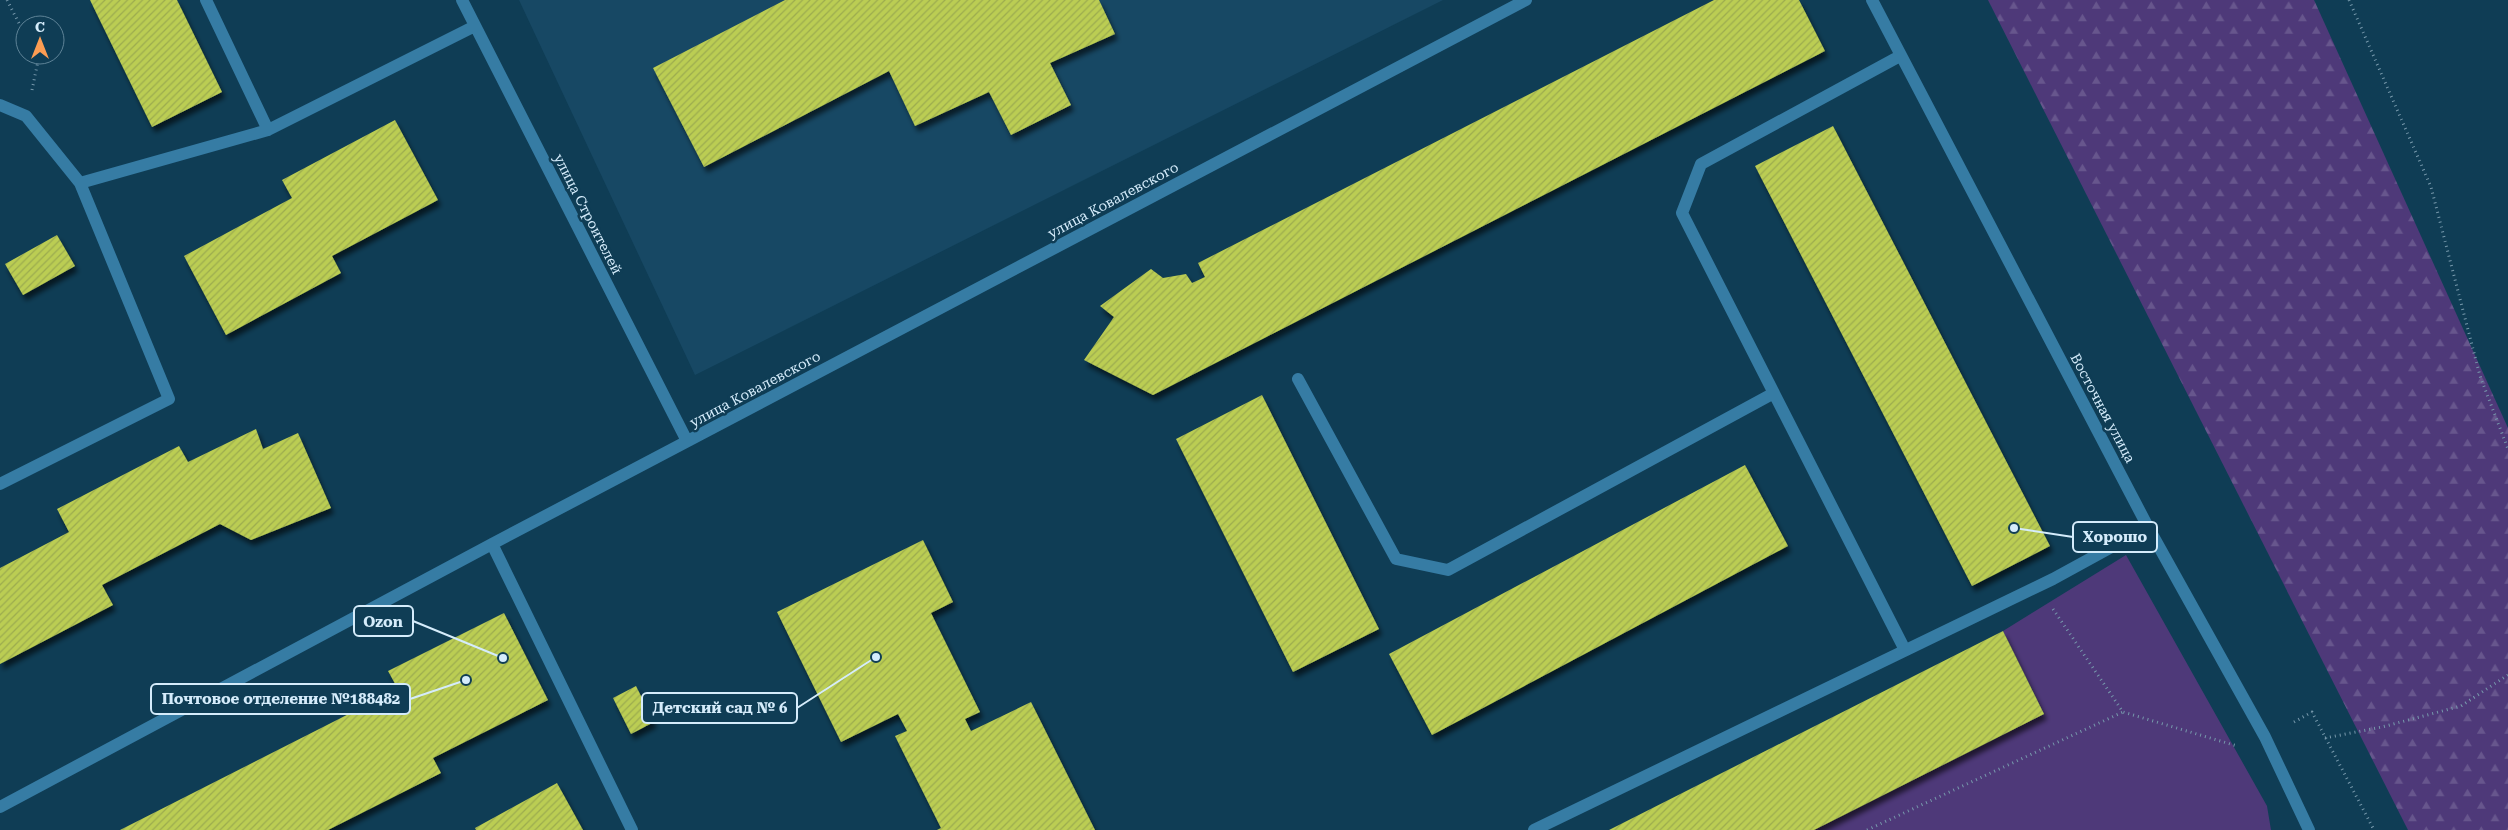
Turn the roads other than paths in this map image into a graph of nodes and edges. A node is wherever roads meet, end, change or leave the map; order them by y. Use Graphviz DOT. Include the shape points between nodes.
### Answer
graph roads {
  1 [pos="206,0"];
  2 [pos="462,0"];
  3 [pos="1526,0"];
  4 [pos="1872,0"];
  5 [pos="475,26"];
  6 [pos="1900,56"];
  7 [pos="0,105"];
  8 [pos="268,130"];
  9 [pos="80,183"];
  10 [pos="1298,379"];
  11 [pos="1774,393"];
  12 [pos="688,441"];
  13 [pos="0,484"];
  14 [pos="2148,527"];
  15 [pos="492,544"];
  16 [pos="1905,650"];
  17 [pos="0,808"];
  18 [pos="632,830"];
  19 [pos="1534,830"];
  20 [pos="2309,830"];
  1 -- 8 [label="street"];
  2 -- 5 [label="street, улица Строителей"];
  3 -- 12 [label="street, улица Ковалевского"];
  4 -- 6 [label="street, Восточная улица"];
  5 -- 8 [label="street"];
  5 -- 12 [label="street, улица Строителей"];
  6 -- 11 [label="street" via="1701,164 1682,213"];
  6 -- 14 [label="street, Восточная улица"];
  7 -- 9 [label="street" via="26,116"];
  8 -- 9 [label="street"];
  9 -- 13 [label="street" via="169,399"];
  10 -- 11 [label="street" via="1396,559 1448,570"];
  11 -- 16 [label="street"];
  12 -- 15 [label="street, улица Ковалевского"];
  14 -- 16 [label="street" via="2038,586"];
  14 -- 20 [label="street, Восточная улица" via="2265,737"];
  15 -- 17 [label="street, улица Ковалевского"];
  15 -- 18 [label="street"];
  16 -- 19 [label="street"];
}
